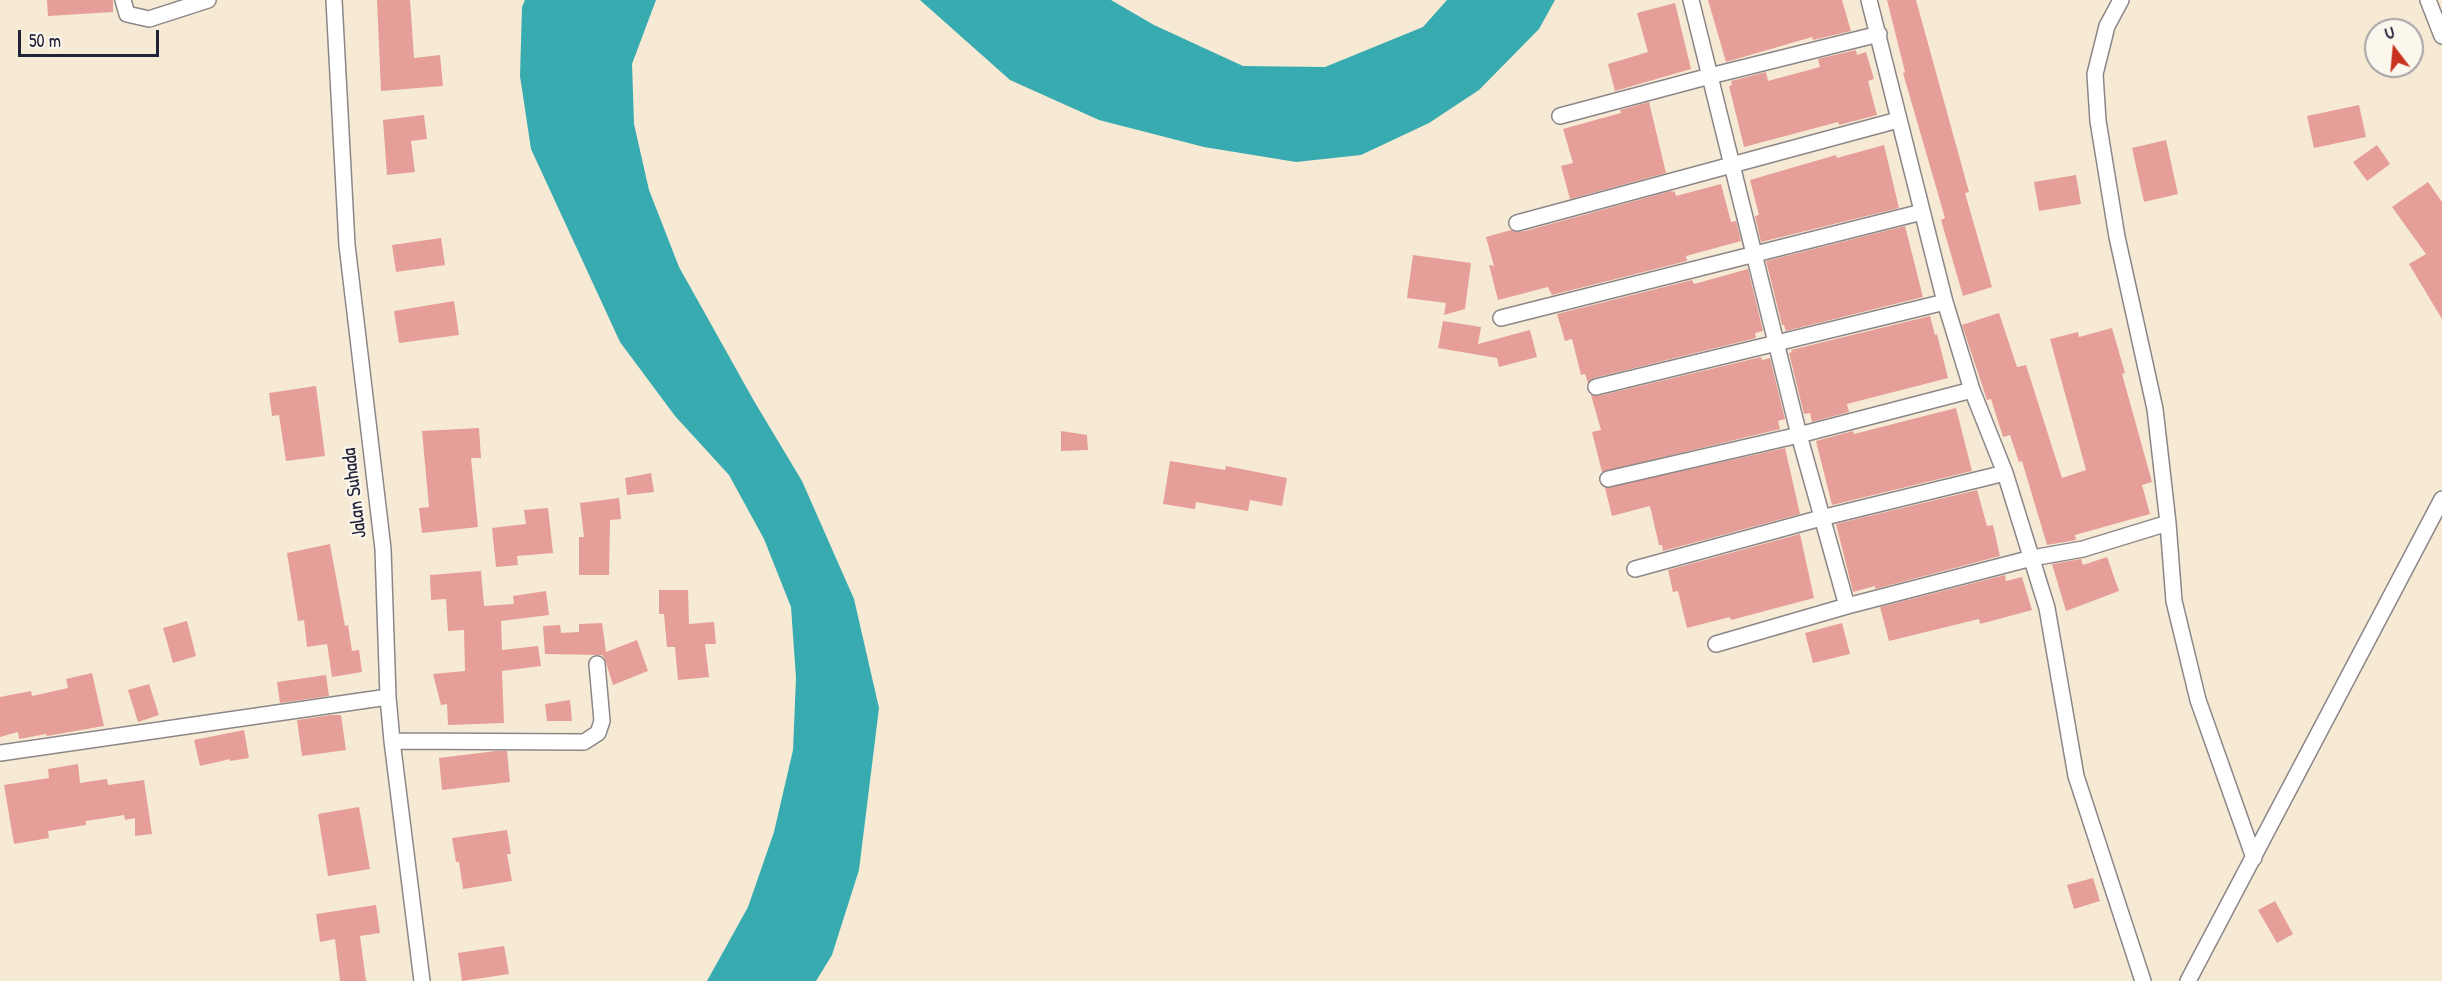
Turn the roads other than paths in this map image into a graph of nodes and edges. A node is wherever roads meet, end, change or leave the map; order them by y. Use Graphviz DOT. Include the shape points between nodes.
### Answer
graph roads {
  1 [pos="123,0"];
  2 [pos="208,0"];
  3 [pos="334,0"];
  4 [pos="1691,0"];
  5 [pos="1869,0"];
  6 [pos="2121,0"];
  7 [pos="2428,0"];
  8 [pos="1879,34"];
  9 [pos="2442,36"];
  10 [pos="1710,76"];
  11 [pos="1560,116"];
  12 [pos="1898,120"];
  13 [pos="1732,166"];
  14 [pos="1922,212"];
  15 [pos="1517,223"];
  16 [pos="1753,254"];
  17 [pos="1945,302"];
  18 [pos="1502,318"];
  19 [pos="1778,343"];
  20 [pos="1596,387"];
  21 [pos="1972,390"];
  22 [pos="1799,435"];
  23 [pos="2005,473"];
  24 [pos="1608,479"];
  25 [pos="2442,500"];
  26 [pos="1821,518"];
  27 [pos="2168,523"];
  28 [pos="2032,558"];
  29 [pos="1635,569"];
  30 [pos="1847,606"];
  31 [pos="1716,644"];
  32 [pos="597,664"];
  33 [pos="388,697"];
  34 [pos="392,741"];
  35 [pos="0,753"];
  36 [pos="2254,858"];
  37 [pos="422,981"];
  38 [pos="2143,981"];
  39 [pos="2188,981"];
  1 -- 2 [label="street" via="127,14 149,19"];
  3 -- 33 [label="street, Jalan Suhada" via="347,245 383,549"];
  4 -- 10 [label="street"];
  5 -- 8 [label="street"];
  6 -- 27 [label="street" via="2107,26 2096,74 2098,121 2117,237 2155,408"];
  7 -- 9 [label="street"];
  8 -- 10 [label="street"];
  8 -- 12 [label="street"];
  10 -- 11 [label="street"];
  10 -- 13 [label="street"];
  12 -- 13 [label="street"];
  12 -- 14 [label="street"];
  13 -- 15 [label="street"];
  13 -- 16 [label="street"];
  14 -- 16 [label="street"];
  14 -- 17 [label="street"];
  16 -- 18 [label="street"];
  16 -- 19 [label="street"];
  17 -- 19 [label="street"];
  17 -- 21 [label="street"];
  19 -- 20 [label="street"];
  19 -- 22 [label="street"];
  21 -- 22 [label="street"];
  21 -- 23 [label="street"];
  22 -- 24 [label="street"];
  22 -- 26 [label="street"];
  23 -- 26 [label="street"];
  23 -- 28 [label="street"];
  25 -- 36 [label="street"];
  26 -- 29 [label="street"];
  26 -- 30 [label="street"];
  27 -- 28 [label="street" via="2083,549"];
  27 -- 36 [label="street" via="2174,601 2183,643 2198,700"];
  28 -- 30 [label="street"];
  28 -- 38 [label="street" via="2047,608 2076,776"];
  30 -- 31 [label="street"];
  32 -- 34 [label="street" via="602,721 598,733 584,742"];
  33 -- 34 [label="street, Jalan Suhada"];
  33 -- 35 [label="street"];
  34 -- 37 [label="street, Jalan Suhada"];
  36 -- 39 [label="street"];
}
